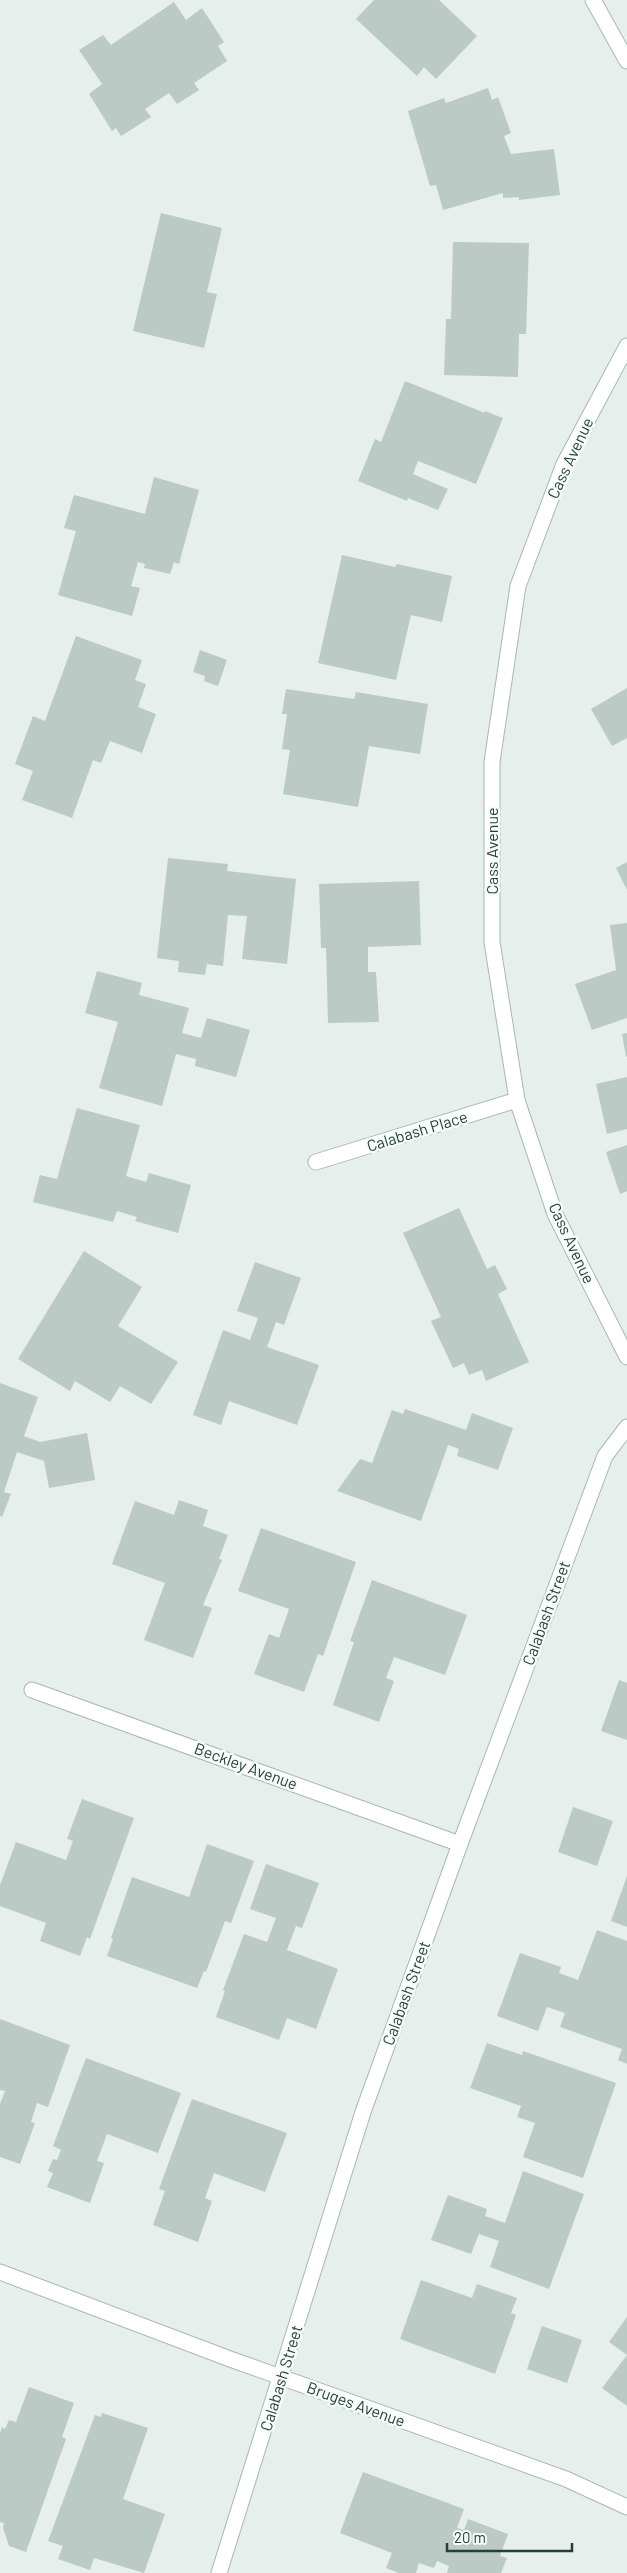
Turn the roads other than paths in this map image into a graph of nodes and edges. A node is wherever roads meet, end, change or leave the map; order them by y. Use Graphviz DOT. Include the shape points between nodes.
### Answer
graph roads {
  1 [pos="593,0"];
  2 [pos="627,61"];
  3 [pos="627,346"];
  4 [pos="517,1100"];
  5 [pos="316,1162"];
  6 [pos="627,1357"];
  7 [pos="627,1427"];
  8 [pos="32,1690"];
  9 [pos="460,1844"];
  10 [pos="0,2272"];
  11 [pos="281,2377"];
  12 [pos="627,2507"];
  13 [pos="219,2573"];
  1 -- 2 [label="street"];
  3 -- 4 [label="street, Cass Avenue" via="564,464 518,586 492,762 492,942"];
  4 -- 5 [label="street, Calabash Place"];
  4 -- 6 [label="street, Cass Avenue" via="556,1214"];
  7 -- 9 [label="street, Calabash Street" via="605,1456"];
  8 -- 9 [label="street, Beckley Avenue"];
  9 -- 11 [label="street, Calabash Street" via="363,2112"];
  10 -- 11 [label="street, Bruges Avenue"];
  11 -- 12 [label="street, Bruges Avenue" via="566,2479"];
  11 -- 13 [label="street, Calabash Street"];
}
